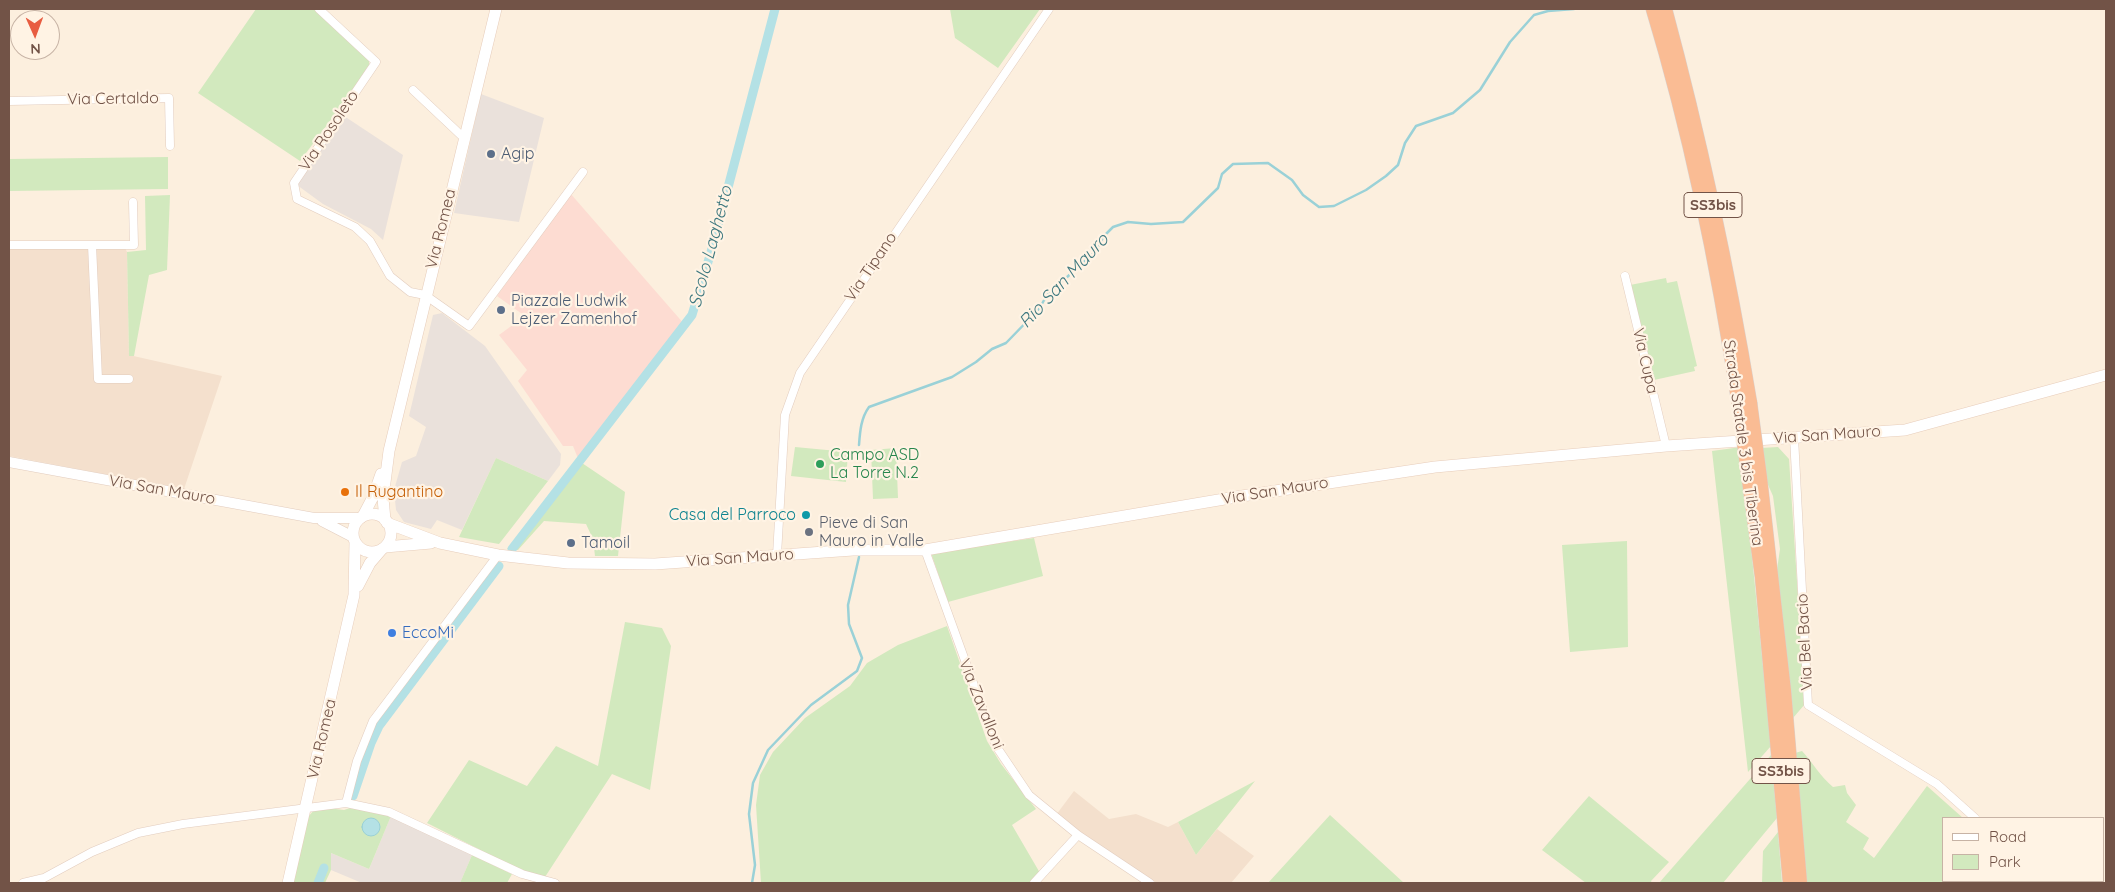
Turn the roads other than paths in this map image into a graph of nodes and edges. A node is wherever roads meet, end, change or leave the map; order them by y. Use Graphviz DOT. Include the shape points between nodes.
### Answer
graph roads {
  1 [pos="319,9"];
  2 [pos="496,9"];
  3 [pos="1049,9"];
  4 [pos="1659,10"];
  5 [pos="414,90"];
  6 [pos="9,101"];
  7 [pos="464,138"];
  8 [pos="170,146"];
  9 [pos="583,172"];
  10 [pos="133,202"];
  11 [pos="9,245"];
  12 [pos="92,245"];
  13 [pos="1625,276"];
  14 [pos="425,295"];
  15 [pos="2106,375"];
  16 [pos="129,379"];
  17 [pos="1794,437"];
  18 [pos="1666,446"];
  19 [pos="388,451"];
  20 [pos="9,462"];
  21 [pos="362,517"];
  22 [pos="314,518"];
  23 [pos="386,521"];
  24 [pos="354,540"];
  25 [pos="440,543"];
  26 [pos="383,548"];
  27 [pos="925,550"];
  28 [pos="498,555"];
  29 [pos="777,555"];
  30 [pos="354,595"];
  31 [pos="346,803"];
  32 [pos="306,807"];
  33 [pos="1974,817"];
  34 [pos="1078,836"];
  35 [pos="1792,850"];
  36 [pos="23,883"];
  37 [pos="288,883"];
  38 [pos="555,883"];
  39 [pos="1034,883"];
  40 [pos="1150,883"];
  41 [pos="1790,883"];
  42 [pos="1800,883"];
  1 -- 14 [label="street, Via Rosoleto" via="376,62 294,183 297,199 355,227 370,241 390,276 410,292"];
  2 -- 7 [label="main road, Via Romea"];
  3 -- 29 [label="street, Via Tipano" via="800,372 785,415"];
  4 -- 35 [label="highway, Strada Statale 3 bis Tiberina / SS3bis, bridge" via="1708,179 1729,286 1779,691"];
  5 -- 7 [label="street"];
  6 -- 8 [label="street, Via Certaldo" via="169,98"];
  7 -- 14 [label="main road, Via Romea"];
  9 -- 14 [label="street, Via Rosoleto" via="469,326"];
  10 -- 12 [label="street" via="134,244"];
  11 -- 12 [label="street"];
  12 -- 16 [label="street" via="98,379"];
  13 -- 18 [label="street, Via Cupa"];
  14 -- 19 [label="main road, Via Romea"];
  15 -- 17 [label="main road, Via San Mauro" via="1906,430"];
  17 -- 18 [label="main road, Via San Mauro"];
  17 -- 33 [label="street, Via Bel Bacio" via="1808,705 1937,784"];
  18 -- 27 [label="main road, Via San Mauro" via="1435,467"];
  19 -- 21 [label="main road, Via Romea" via="373,497"];
  19 -- 23 [label="main road, Via Romea" via="383,498"];
  20 -- 22 [label="street, Via San Mauro"];
  21 -- 22 [label="street, Via San Mauro"];
  21 -- 23 [label="main road" via="375,515"];
  21 -- 24 [label="main road" via="354,526"];
  22 -- 24 [label="street, Via San Mauro" via="331,524"];
  23 -- 25 [label="main road, Via San Mauro"];
  23 -- 26 [label="main road" via="391,532"];
  24 -- 26 [label="main road" via="364,550 376,552"];
  24 -- 30 [label="main road, Via Romea"];
  25 -- 26 [label="main road, Via San Mauro" via="411,543"];
  25 -- 28 [label="main road, Via San Mauro"];
  26 -- 30 [label="main road, Via Romea" via="363,574"];
  27 -- 29 [label="main road, Via San Mauro"];
  27 -- 34 [label="street, Via Zavalloni" via="996,746 1029,794"];
  28 -- 29 [label="main road, Via San Mauro" via="568,563 645,564"];
  28 -- 31 [label="street" via="373,721 357,761"];
  30 -- 32 [label="main road, Via Romea"];
  31 -- 32 [label="street"];
  31 -- 38 [label="street" via="389,812 522,874"];
  32 -- 36 [label="street" via="138,833 92,852 44,878"];
  32 -- 37 [label="main road, Via Romea"];
  34 -- 39 [label="street"];
  34 -- 40 [label="street, Via Zavalloni"];
  35 -- 41 [label="highway, Strada Statale 3 bis Tiberina / SS3bis"];
  35 -- 42 [label="highway, Strada Statale 3 bis Tiberina / SS3bis"];
}
